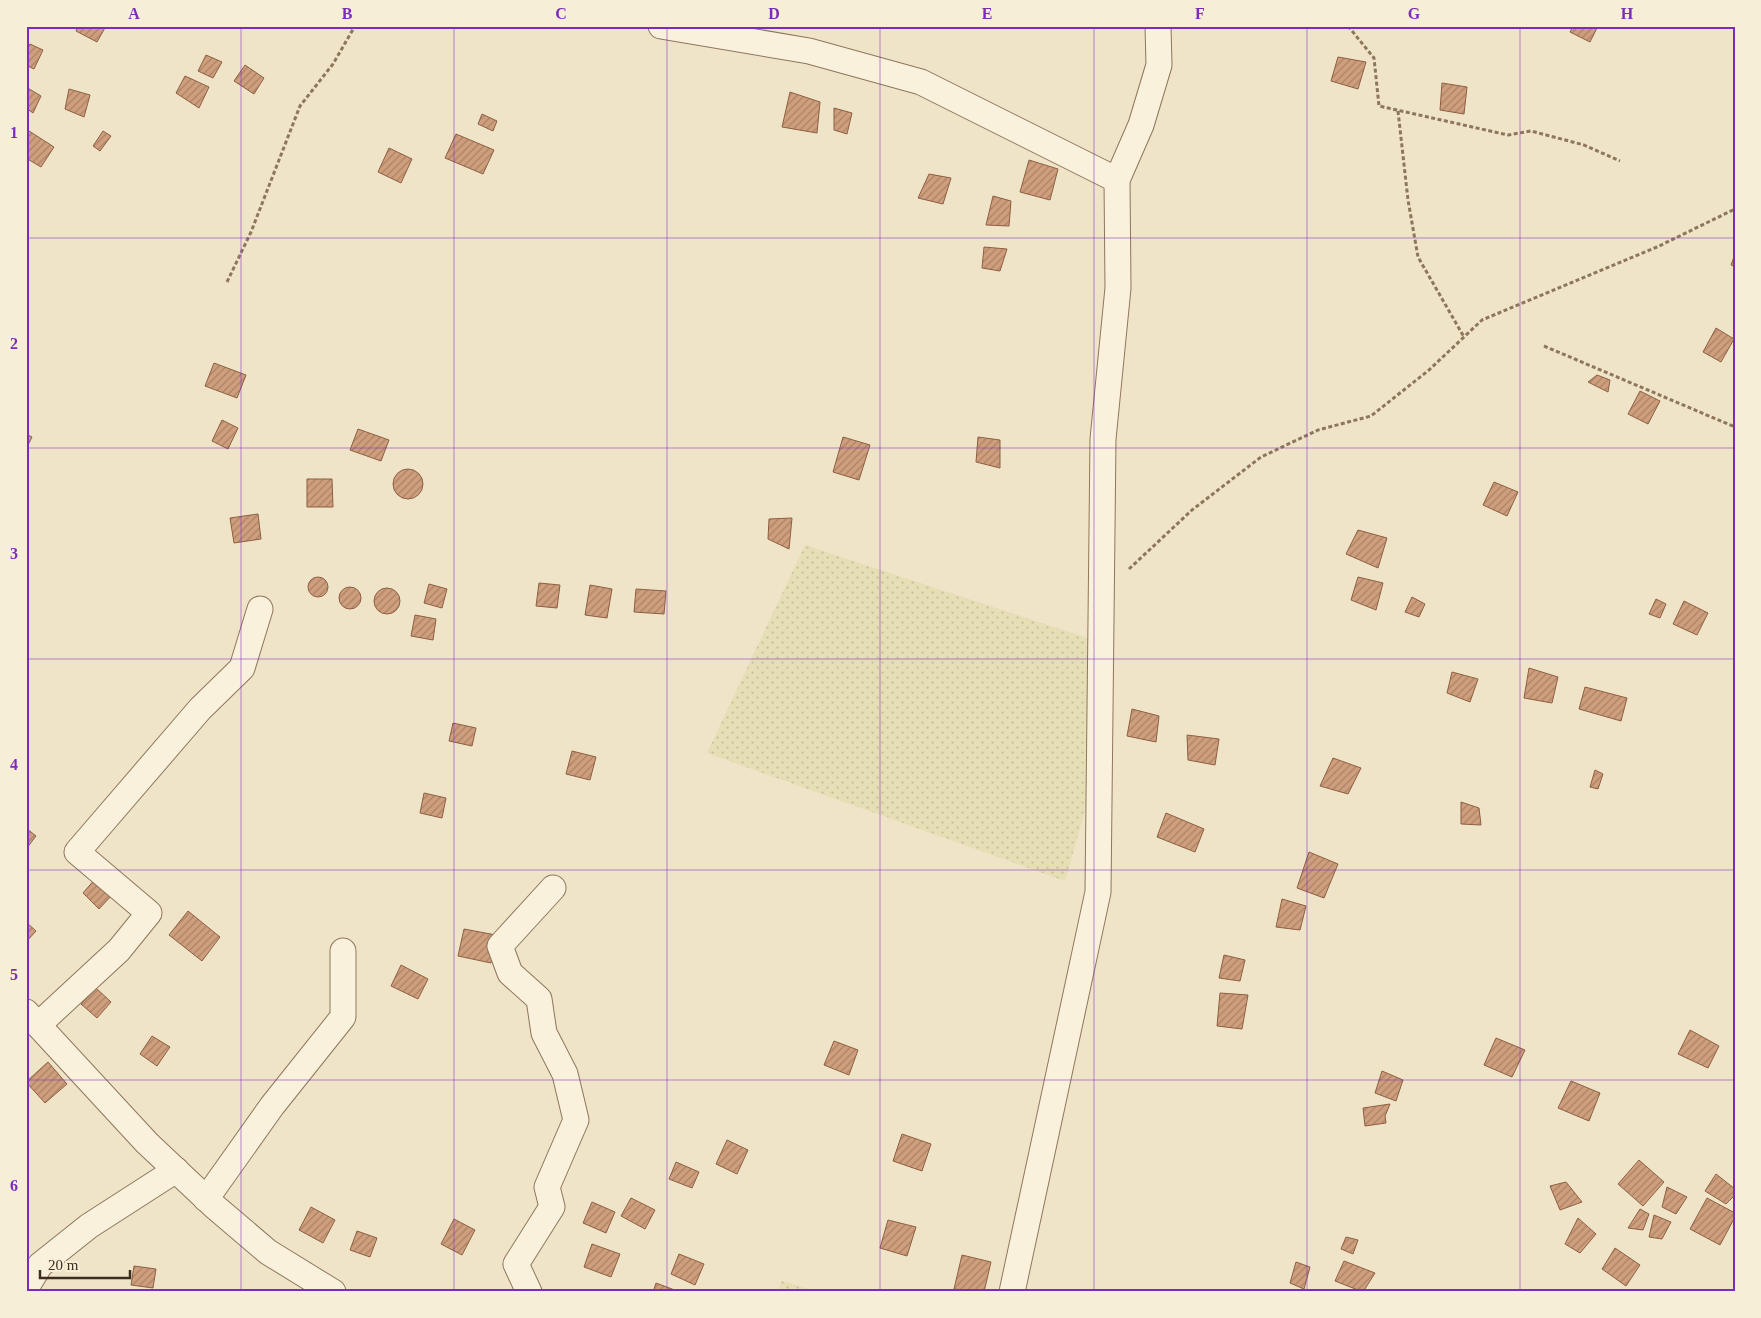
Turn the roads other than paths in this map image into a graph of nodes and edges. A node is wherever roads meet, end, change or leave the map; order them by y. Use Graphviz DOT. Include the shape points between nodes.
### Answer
graph roads {
  1 [pos="661,26"];
  2 [pos="1158,26"];
  3 [pos="1117,180"];
  4 [pos="260,609"];
  5 [pos="553,888"];
  6 [pos="343,952"];
  7 [pos="32,1018"];
  8 [pos="176,1170"];
  9 [pos="206,1199"];
  10 [pos="26,1288"];
  11 [pos="333,1292"];
  12 [pos="529,1292"];
  13 [pos="1012,1292"];
  1 -- 3 [label="street" via="808,51 921,82"];
  2 -- 3 [label="street" via="1159,65 1141,125"];
  3 -- 13 [label="street" via="1118,288 1103,439 1098,892"];
  4 -- 7 [label="street" via="242,668 200,709 77,852 149,913 119,950"];
  5 -- 12 [label="street" via="500,946 510,972 539,999 544,1033 565,1074 576,1120 547,1187 552,1207 516,1264"];
  6 -- 9 [label="street" via="343,1017 272,1106"];
  7 -- 8 [label="street"];
  8 -- 9 [label="street"];
  8 -- 10 [label="street" via="90,1226 40,1265"];
  9 -- 11 [label="street" via="268,1252"];
}
